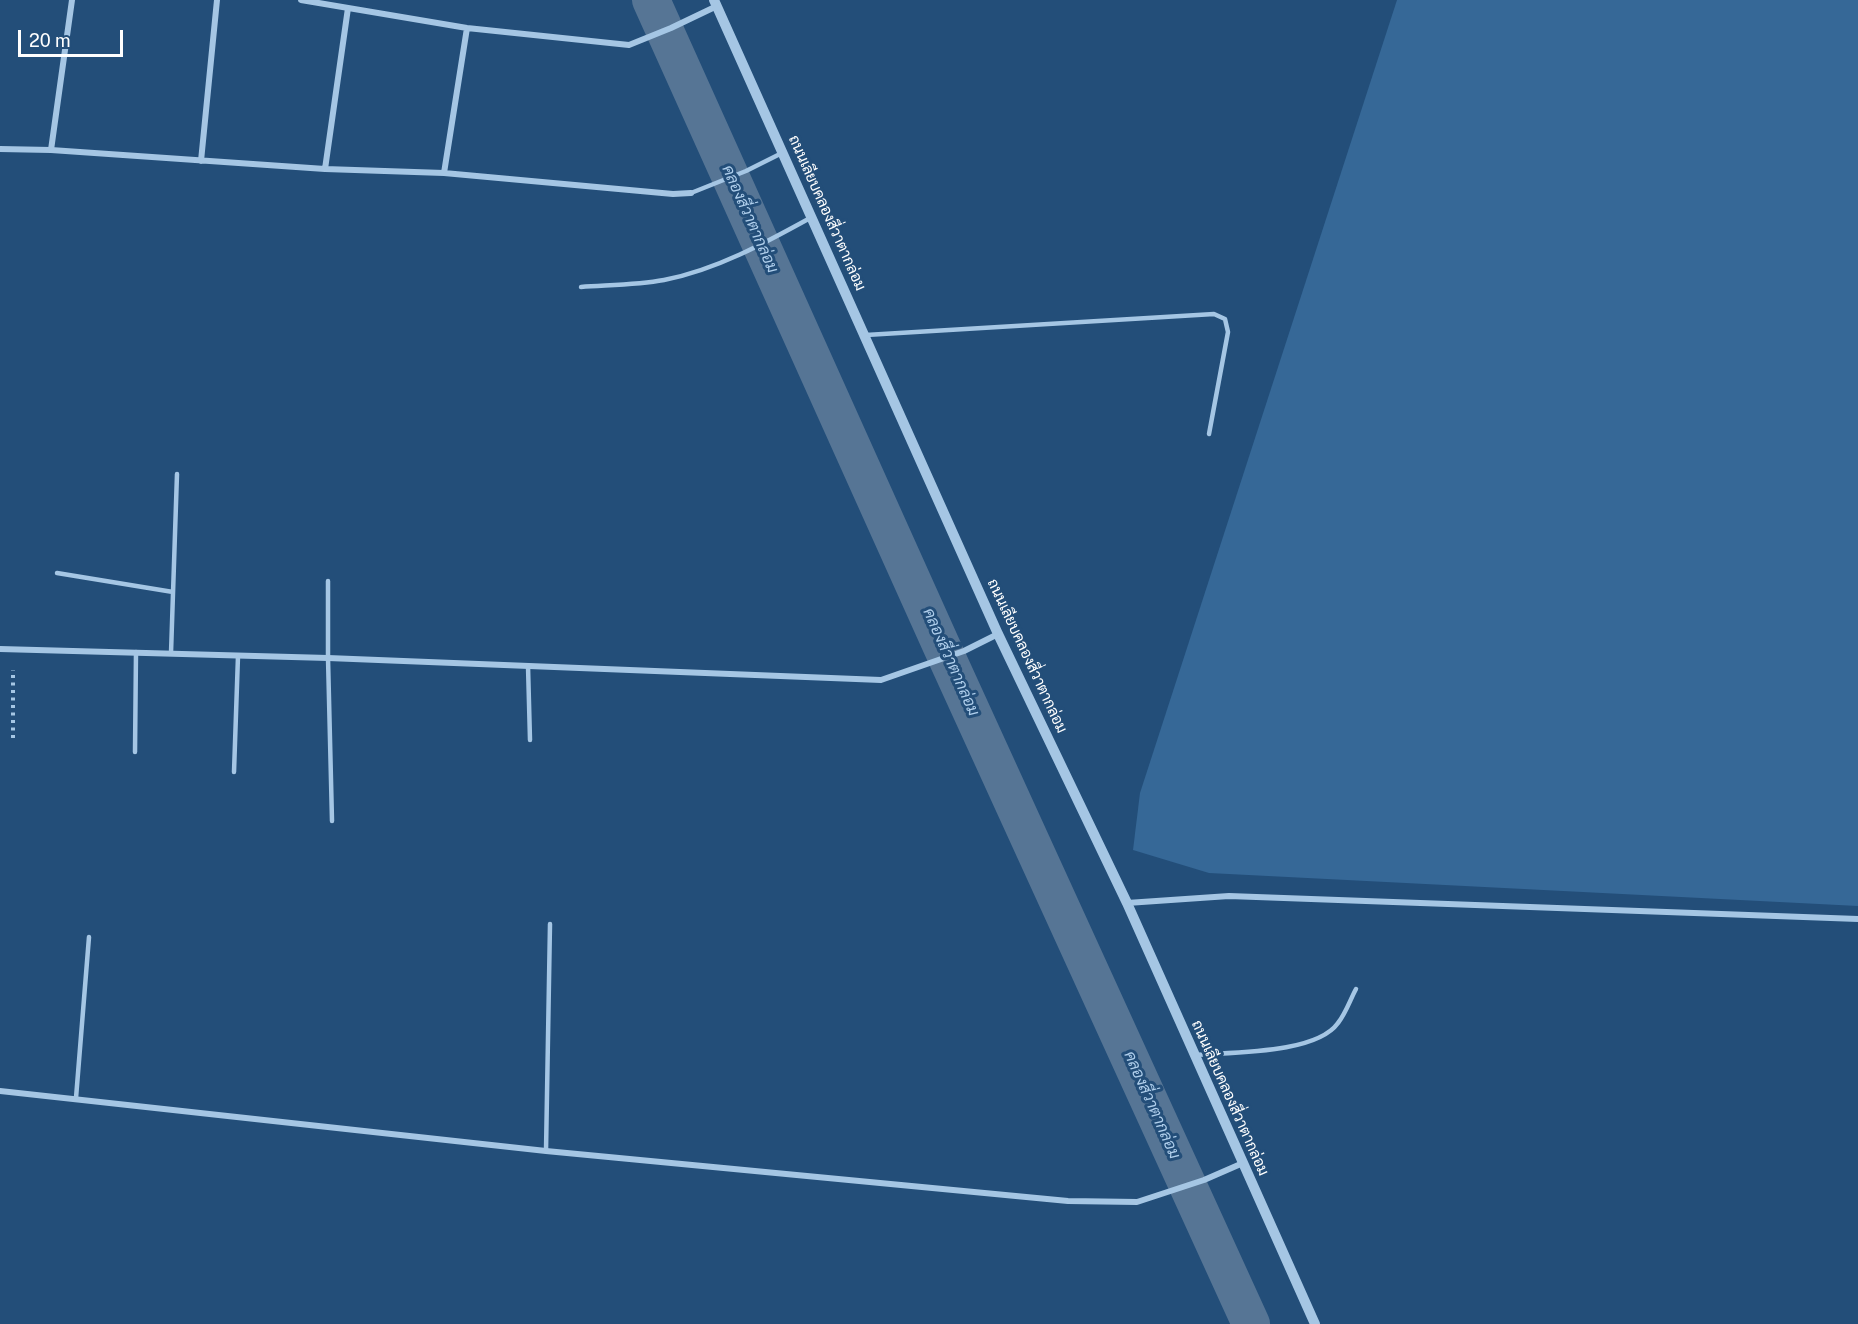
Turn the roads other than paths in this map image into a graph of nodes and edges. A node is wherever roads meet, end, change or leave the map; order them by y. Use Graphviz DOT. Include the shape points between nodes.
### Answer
graph roads {
  1 [pos="72,0"];
  2 [pos="217,0"];
  3 [pos="301,0"];
  4 [pos="715,3"];
  5 [pos="348,9"];
  6 [pos="467,28"];
  7 [pos="0,149"];
  8 [pos="51,150"];
  9 [pos="783,153"];
  10 [pos="201,161"];
  11 [pos="325,169"];
  12 [pos="444,173"];
  13 [pos="691,193"];
  14 [pos="812,217"];
  15 [pos="581,287"];
  16 [pos="866,335"];
  17 [pos="1209,434"];
  18 [pos="177,474"];
  19 [pos="57,573"];
  20 [pos="328,581"];
  21 [pos="173,592"];
  22 [pos="998,634"];
  23 [pos="0,649"];
  24 [pos="136,652"];
  25 [pos="171,653"];
  26 [pos="238,656"];
  27 [pos="328,658"];
  28 [pos="528,666"];
  29 [pos="530,740"];
  30 [pos="135,752"];
  31 [pos="234,772"];
  32 [pos="332,821"];
  33 [pos="1127,903"];
  34 [pos="1858,919"];
  35 [pos="550,924"];
  36 [pos="89,937"];
  37 [pos="1356,989"];
  38 [pos="1195,1055"];
  39 [pos="0,1091"];
  40 [pos="76,1098"];
  41 [pos="546,1151"];
  42 [pos="1243,1163"];
  43 [pos="1315,1324"];
  1 -- 8 [label="street"];
  2 -- 10 [label="street"];
  3 -- 5 [label="street"];
  4 -- 6 [label="street" via="671,28 629,45"];
  4 -- 9 [label="street, ถนนเลียบคลองสี่วาตากล่อม"];
  5 -- 6 [label="street"];
  5 -- 11 [label="street"];
  6 -- 12 [label="street"];
  7 -- 8 [label="street"];
  8 -- 10 [label="street"];
  9 -- 13 [label="lane"];
  9 -- 14 [label="street, ถนนเลียบคลองสี่วาตากล่อม"];
  10 -- 11 [label="street"];
  11 -- 12 [label="street"];
  12 -- 13 [label="street"];
  14 -- 15 [label="lane" via="771,240 697,272 662,280"];
  14 -- 16 [label="street, ถนนเลียบคลองสี่วาตากล่อม"];
  16 -- 17 [label="lane" via="1214,314 1225,319 1228,332"];
  16 -- 22 [label="street, ถนนเลียบคลองสี่วาตากล่อม"];
  18 -- 21 [label="lane"];
  19 -- 21 [label="lane"];
  20 -- 27 [label="lane"];
  21 -- 25 [label="lane"];
  22 -- 28 [label="street" via="964,651 880,680"];
  22 -- 33 [label="street, ถนนเลียบคลองสี่วาตากล่อม"];
  23 -- 24 [label="street"];
  24 -- 25 [label="street"];
  24 -- 30 [label="lane"];
  25 -- 26 [label="street"];
  26 -- 27 [label="street"];
  26 -- 31 [label="lane"];
  27 -- 28 [label="street"];
  27 -- 32 [label="lane"];
  28 -- 29 [label="lane"];
  33 -- 34 [label="street" via="1229,896"];
  33 -- 38 [label="street, ถนนเลียบคลองสี่วาตากล่อม"];
  35 -- 41 [label="lane"];
  36 -- 40 [label="lane"];
  37 -- 38 [label="lane" via="1338,1024 1322,1037 1292,1047"];
  38 -- 42 [label="street, ถนนเลียบคลองสี่วาตากล่อม"];
  39 -- 40 [label="street"];
  40 -- 41 [label="street"];
  41 -- 42 [label="street" via="1068,1201 1137,1202"];
  42 -- 43 [label="street, ถนนเลียบคลองสี่วาตากล่อม"];
}
